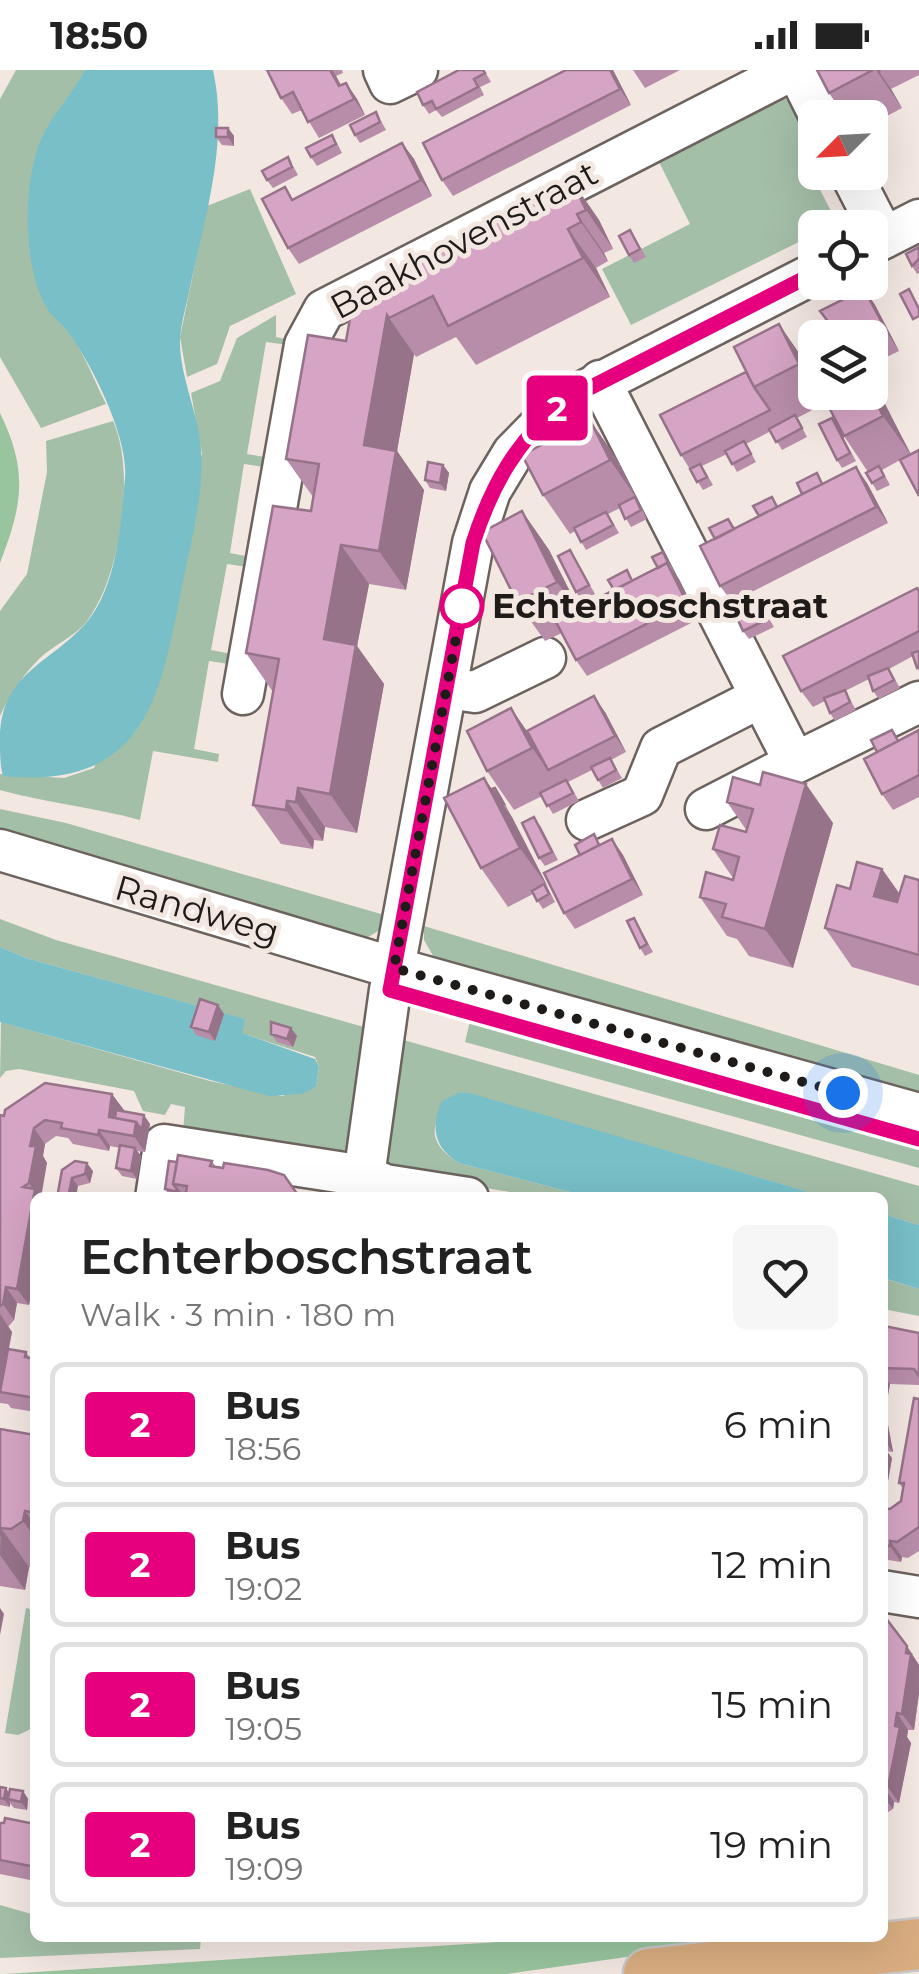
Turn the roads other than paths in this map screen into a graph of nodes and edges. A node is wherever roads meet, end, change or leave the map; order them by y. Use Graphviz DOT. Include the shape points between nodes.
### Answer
graph roads {
  1 [pos="384,70"];
  2 [pos="417,70"];
  3 [pos="795,70"];
  4 [pos="811,100"];
  5 [pos="862,190"];
  6 [pos="891,235"];
  7 [pos="798,282"];
  8 [pos="600,381"];
  9 [pos="546,658"];
  10 [pos="448,688"];
  11 [pos="243,694"];
  12 [pos="761,698"];
  13 [pos="919,702"];
  14 [pos="795,763"];
  15 [pos="706,809"];
  16 [pos="587,820"];
  17 [pos="0,850"];
  18 [pos="0,875"];
  19 [pos="392,979"];
  20 [pos="919,1114"];
  21 [pos="919,1138"];
  22 [pos="362,1186"];
  23 [pos="157,1192"];
  24 [pos="430,1192"];
  25 [pos="888,1592"];
  26 [pos="919,1597"];
  27 [pos="919,1944"];
  28 [pos="649,1974"];
  1 -- 2 [label="street" via="390,83"];
  3 -- 4 [label="street"];
  3 -- 11 [label="street, Baakhovenstraat" via="324,310 305,345"];
  5 -- 6 [label="street"];
  7 -- 8 [label="street"];
  8 -- 10 [label="street" via="533,428 490,491 473,543"];
  8 -- 12 [label="street"];
  9 -- 10 [label="street" via="475,692"];
  10 -- 19 [label="street"];
  12 -- 14 [label="street"];
  12 -- 16 [label="street" via="661,748 642,794"];
  13 -- 14 [label="street"];
  14 -- 15 [label="street"];
  17 -- 19 [label="street, Randweg"];
  18 -- 19 [label="street, Randweg"];
  19 -- 20 [label="street, Randweg"];
  19 -- 21 [label="street, Randweg"];
  19 -- 22 [label="street"];
  22 -- 23 [label="street" via="164,1146"];
  22 -- 24 [label="street"];
  25 -- 26 [label="street"];
  27 -- 28 [label="main road"];
}
